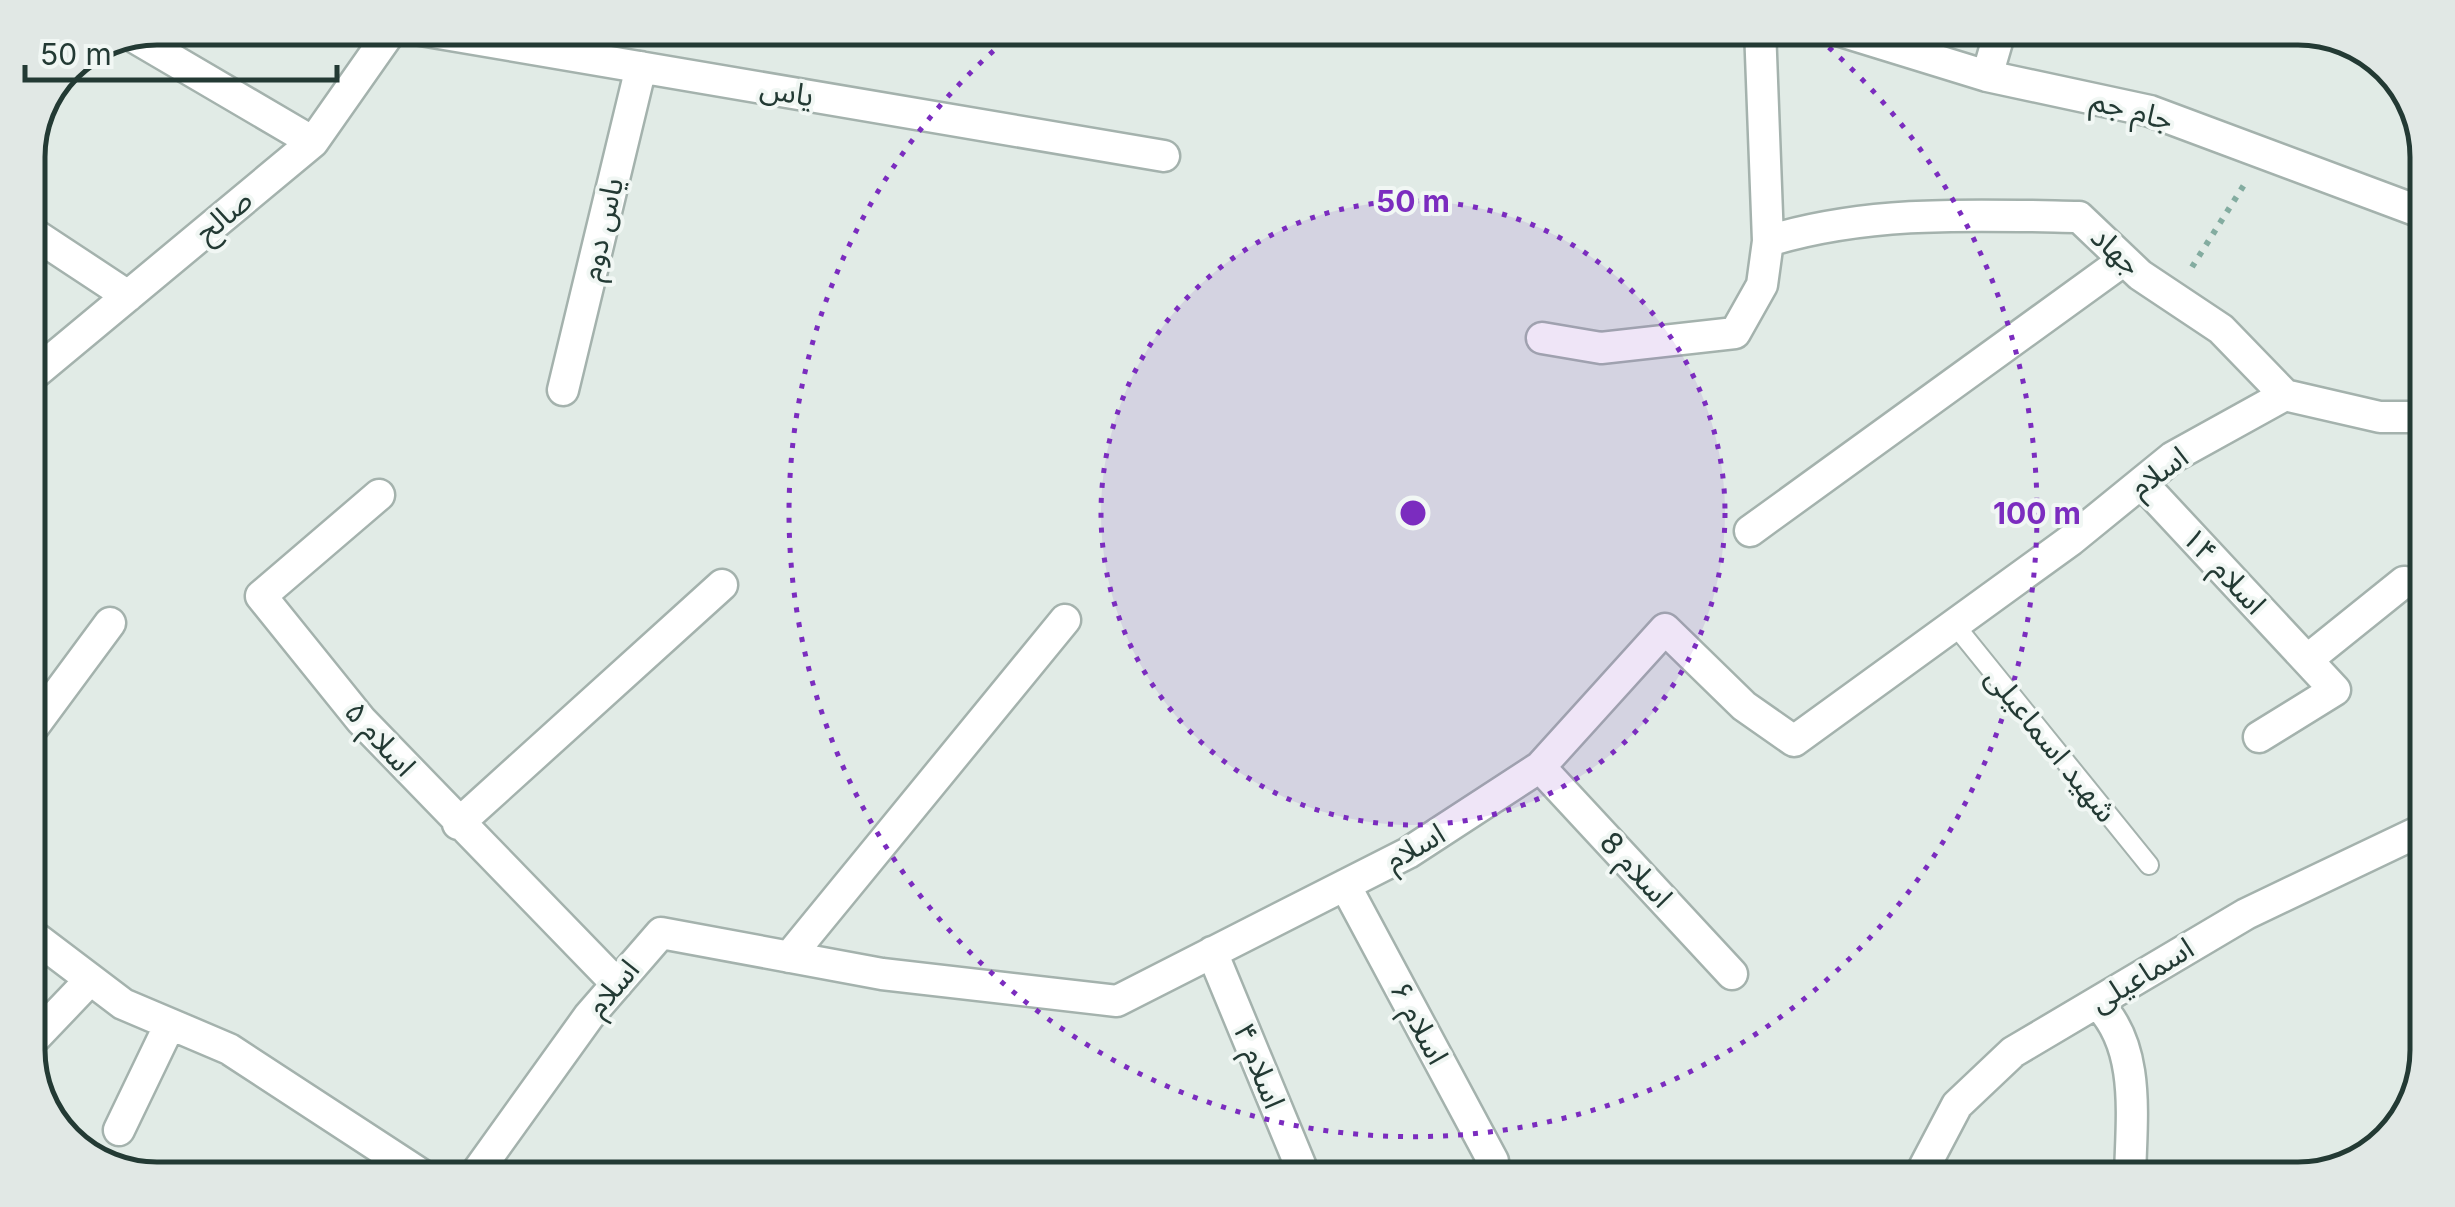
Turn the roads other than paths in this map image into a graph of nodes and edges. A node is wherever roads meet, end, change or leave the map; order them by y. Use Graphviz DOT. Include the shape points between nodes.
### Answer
graph roads {
  1 [pos="381,45"];
  2 [pos="511,45"];
  3 [pos="1761,45"];
  4 [pos="1886,45"];
  5 [pos="1997,45"];
  6 [pos="149,46"];
  7 [pos="641,67"];
  8 [pos="1987,76"];
  9 [pos="313,142"];
  10 [pos="1164,156"];
  11 [pos="2410,208"];
  12 [pos="45,241"];
  13 [pos="1768,241"];
  14 [pos="2124,260"];
  15 [pos="128,296"];
  16 [pos="1542,338"];
  17 [pos="45,365"];
  18 [pos="564,390"];
  19 [pos="2285,395"];
  20 [pos="2410,417"];
  21 [pos="2142,483"];
  22 [pos="378,495"];
  23 [pos="1750,531"];
  24 [pos="2404,582"];
  25 [pos="722,585"];
  26 [pos="1065,620"];
  27 [pos="110,623"];
  28 [pos="1954,624"];
  29 [pos="2307,660"];
  30 [pos="45,711"];
  31 [pos="2259,737"];
  32 [pos="1540,767"];
  33 [pos="458,824"];
  34 [pos="2410,836"];
  35 [pos="2149,865"];
  36 [pos="1345,885"];
  37 [pos="45,945"];
  38 [pos="1212,952"];
  39 [pos="788,957"];
  40 [pos="1732,974"];
  41 [pos="90,980"];
  42 [pos="617,984"];
  43 [pos="2097,1002"];
  44 [pos="170,1024"];
  45 [pos="45,1028"];
  46 [pos="119,1130"];
  47 [pos="1493,1161"];
  48 [pos="401,1162"];
  49 [pos="485,1162"];
  50 [pos="1299,1162"];
  51 [pos="1927,1162"];
  52 [pos="2131,1162"];
  1 -- 9 [label="street, صالح"];
  2 -- 7 [label="street, یاس"];
  3 -- 13 [label="street"];
  4 -- 8 [label="street, جام جم"];
  5 -- 8 [label="street"];
  6 -- 9 [label="street"];
  7 -- 10 [label="street, یاس"];
  7 -- 18 [label="street, یاس دوم"];
  8 -- 11 [label="street, جام جم" via="2150,111"];
  9 -- 15 [label="street, صالح"];
  12 -- 15 [label="street"];
  13 -- 14 [label="street, جهاد" via="1826,223 1968,214 2079,217"];
  13 -- 16 [label="street" via="1762,285 1735,333 1601,348"];
  14 -- 19 [label="street, جهاد" via="2221,329"];
  14 -- 23 [label="street"];
  15 -- 17 [label="street, صالح"];
  19 -- 20 [label="street" via="2380,417"];
  19 -- 21 [label="street, اسلام" via="2173,457"];
  21 -- 28 [label="street, اسلام"];
  21 -- 29 [label="street, اسلام ۱۴"];
  22 -- 33 [label="street, اسلام ۵" via="261,596 360,720"];
  24 -- 29 [label="street"];
  25 -- 33 [label="street"];
  26 -- 39 [label="street"];
  27 -- 30 [label="street"];
  28 -- 32 [label="street, اسلام" via="1794,741 1744,706 1665,629"];
  28 -- 35 [label="lane, شهید اسماعیلی"];
  29 -- 31 [label="street, اسلام ۱۴" via="2335,690"];
  32 -- 36 [label="street, اسلام" via="1408,854"];
  32 -- 40 [label="street, اسلام 8"];
  33 -- 42 [label="street, اسلام ۵"];
  34 -- 43 [label="street, اسماعیلی" via="2246,914"];
  36 -- 38 [label="street, اسلام"];
  36 -- 47 [label="street, اسلام ۶"];
  37 -- 41 [label="street"];
  38 -- 39 [label="street, اسلام" via="1116,1001"];
  38 -- 50 [label="street, اسلام ۴"];
  39 -- 42 [label="street, اسلام" via="661,933"];
  41 -- 44 [label="street" via="123,1004"];
  41 -- 45 [label="street"];
  42 -- 49 [label="street, اسلام"];
  43 -- 51 [label="street, اسماعیلی" via="2012,1052 1957,1106"];
  43 -- 52 [label="street" via="2117,1023 2128,1066"];
  44 -- 46 [label="street"];
  44 -- 48 [label="street" via="229,1049"];
}
